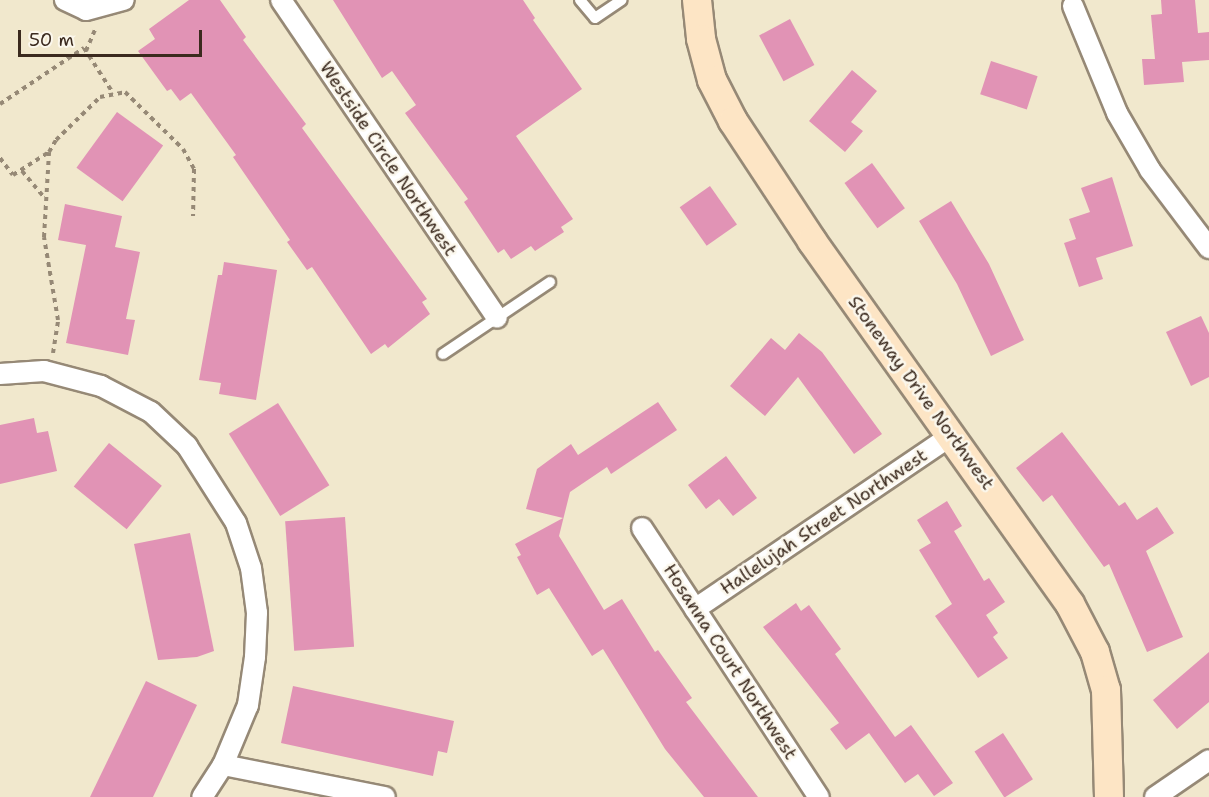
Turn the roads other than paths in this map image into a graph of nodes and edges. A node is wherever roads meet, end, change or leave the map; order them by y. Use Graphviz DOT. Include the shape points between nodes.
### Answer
graph roads {
  1 [pos="65,0"];
  2 [pos="124,0"];
  3 [pos="280,0"];
  4 [pos="580,0"];
  5 [pos="622,0"];
  6 [pos="696,0"];
  7 [pos="1073,6"];
  8 [pos="1209,248"];
  9 [pos="550,282"];
  10 [pos="497,318"];
  11 [pos="443,354"];
  12 [pos="0,374"];
  13 [pos="952,435"];
  14 [pos="642,528"];
  15 [pos="695,609"];
  16 [pos="1209,760"];
  17 [pos="223,765"];
  18 [pos="202,797"];
  19 [pos="386,797"];
  20 [pos="819,797"];
  21 [pos="1109,797"];
  22 [pos="1155,797"];
  1 -- 2 [label="street" via="86,10"];
  3 -- 10 [label="street, Westside Circle Northwest"];
  4 -- 5 [label="lane" via="595,18"];
  6 -- 13 [label="street, Stoneway Drive Northwest" via="712,80 733,122 812,241"];
  7 -- 8 [label="street" via="1117,113 1150,170"];
  9 -- 10 [label="lane"];
  10 -- 11 [label="lane"];
  12 -- 17 [label="street" via="50,373 101,386 151,412 187,446 236,523 254,591 255,657 248,705"];
  13 -- 15 [label="street, Hallelujah Street Northwest"];
  13 -- 21 [label="street, Stoneway Drive Northwest" via="1070,604 1095,652 1106,690"];
  14 -- 15 [label="street, Hosanna Court Northwest"];
  15 -- 20 [label="street, Hosanna Court Northwest"];
  16 -- 22 [label="street"];
  17 -- 18 [label="street"];
  17 -- 19 [label="street"];
}
